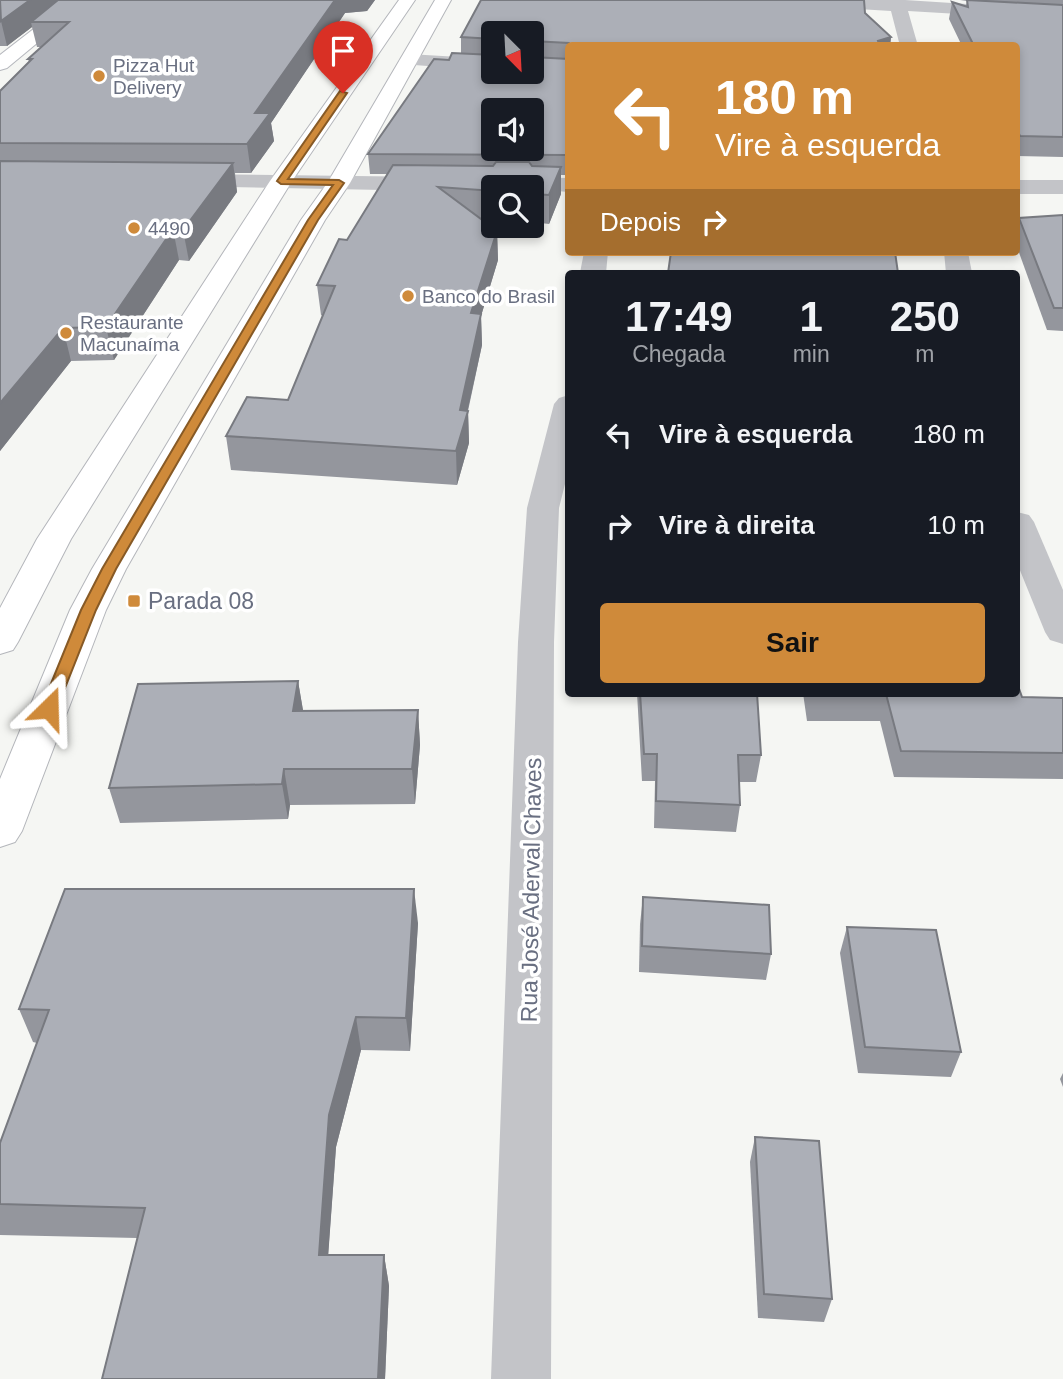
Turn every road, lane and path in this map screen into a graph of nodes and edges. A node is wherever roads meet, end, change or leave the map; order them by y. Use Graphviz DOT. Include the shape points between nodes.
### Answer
graph roads {
  1 [pos="81,0"];
  2 [pos="407,0"];
  3 [pos="443,0"];
  4 [pos="792,0"];
  5 [pos="897,2"];
  6 [pos="1063,15"];
  7 [pos="908,42"];
  8 [pos="408,60"];
  9 [pos="0,64"];
  10 [pos="481,64"];
  11 [pos="161,181"];
  12 [pos="281,181"];
  13 [pos="339,183"];
  14 [pos="459,184"];
  15 [pos="544,185"];
  16 [pos="565,185"];
  17 [pos="1020,187"];
  18 [pos="1063,187"];
  19 [pos="565,420"];
  20 [pos="1020,529"];
  21 [pos="1063,632"];
  22 [pos="0,642"];
  23 [pos="0,831"];
  24 [pos="521,1379"];
  1 -- 9 [label="main road"];
  2 -- 12 [label="main road"];
  3 -- 8 [label="main road"];
  4 -- 5 [label="street"];
  5 -- 6 [label="street"];
  5 -- 7 [label="street"];
  8 -- 10 [label="street"];
  8 -- 13 [label="main road"];
  11 -- 12 [label="street"];
  12 -- 13 [label="street"];
  12 -- 22 [label="main road" via="54,539"];
  13 -- 14 [label="street"];
  13 -- 23 [label="main road" via="109,569 88,610"];
  15 -- 16 [label="street"];
  17 -- 18 [label="street"];
  19 -- 24 [label="street, Rua José Aderval Chaves" via="543,508 536,642"];
  20 -- 21 [label="street"];
}
